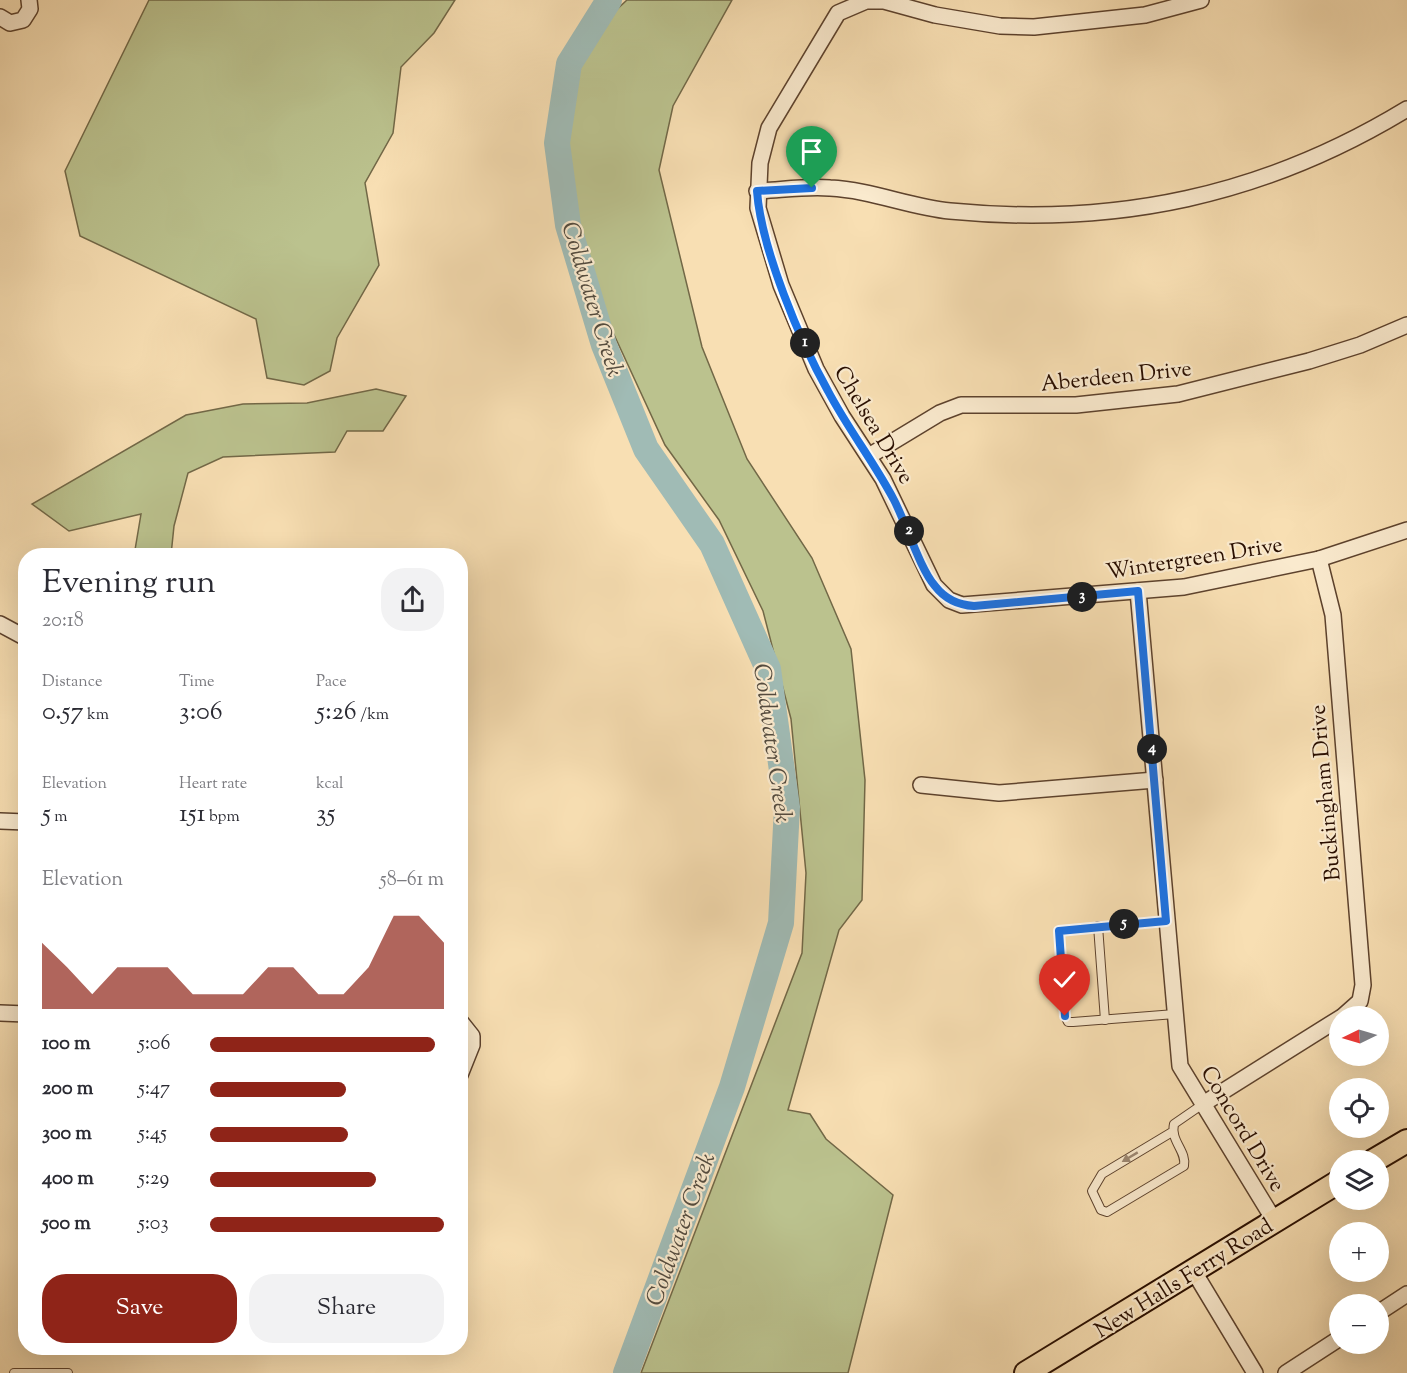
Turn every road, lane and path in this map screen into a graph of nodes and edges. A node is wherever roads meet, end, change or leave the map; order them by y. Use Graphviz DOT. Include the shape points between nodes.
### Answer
graph roads {
  1 [pos="29,0"];
  2 [pos="1201,0"];
  3 [pos="0,17"];
  4 [pos="1407,109"];
  5 [pos="757,191"];
  6 [pos="1407,325"];
  7 [pos="869,456"];
  8 [pos="1407,530"];
  9 [pos="1319,558"];
  10 [pos="1138,591"];
  11 [pos="949,600"];
  12 [pos="0,624"];
  13 [pos="18,634"];
  14 [pos="1155,780"];
  15 [pos="921,785"];
  16 [pos="0,821"];
  17 [pos="18,822"];
  18 [pos="1166,921"];
  19 [pos="1098,926"];
  20 [pos="1354,1006"];
  21 [pos="0,1013"];
  22 [pos="18,1014"];
  23 [pos="1175,1014"];
  24 [pos="1105,1020"];
  25 [pos="1329,1025"];
  26 [pos="468,1031"];
  27 [pos="468,1055"];
  28 [pos="1203,1104"];
  29 [pos="1172,1132"];
  30 [pos="1407,1141"];
  31 [pos="1389,1152"];
  32 [pos="1329,1188"];
  33 [pos="1274,1220"];
  34 [pos="1193,1270"];
  35 [pos="1407,1294"];
  36 [pos="1389,1306"];
  37 [pos="1329,1345"];
  38 [pos="14,1373"];
  39 [pos="68,1373"];
  40 [pos="1026,1373"];
  41 [pos="1255,1373"];
  42 [pos="1286,1373"];
  1 -- 3 [label="street" via="30,9 23,20 10,23"];
  2 -- 5 [label="street, Chelsea Drive" via="1145,15 1034,27 1000,26 935,15 884,1 851,6 828,27 769,128"];
  4 -- 5 [label="street" via="1319,157 1252,183 1137,209 1074,216 1013,216 921,208 831,188"];
  5 -- 7 [label="street, Chelsea Drive" via="758,208 778,277 816,369"];
  6 -- 7 [label="street, Aberdeen Drive" via="1309,361 1178,394 1076,405 961,405 940,413"];
  7 -- 11 [label="street, Chelsea Drive" via="934,585"];
  8 -- 9 [label="street, Wintergreen Drive"];
  9 -- 10 [label="street, Wintergreen Drive" via="1218,581"];
  9 -- 20 [label="street, Buckingham Drive" via="1333,615 1363,985 1360,1001"];
  10 -- 11 [label="street, Wintergreen Drive" via="974,606"];
  10 -- 14 [label="street, Concord Drive"];
  12 -- 13 [label="street"];
  14 -- 15 [label="street" via="999,793"];
  14 -- 18 [label="street, Concord Drive"];
  16 -- 17 [label="street"];
  18 -- 19 [label="lane"];
  18 -- 23 [label="street, Concord Drive"];
  19 -- 24 [label="lane"];
  19 -- 24 [label="lane" via="1063,929 1059,935 1066,1019"];
  21 -- 22 [label="street"];
  23 -- 24 [label="lane"];
  23 -- 28 [label="street, Concord Drive" via="1180,1066"];
  25 -- 28 [label="street, Buckingham Drive"];
  26 -- 27 [label="street" via="472,1045"];
  28 -- 29 [label="lane" via="1176,1120"];
  28 -- 33 [label="street, Concord Drive"];
  29 -- 29 [label="lane, one-way" via="1102,1174 1092,1194 1101,1210 1107,1212 1182,1168 1185,1160"];
  30 -- 31 [label="main road"];
  32 -- 33 [label="main road, New Halls Ferry Road"];
  33 -- 34 [label="main road, New Halls Ferry Road"];
  34 -- 40 [label="main road, New Halls Ferry Road"];
  34 -- 41 [label="street"];
  35 -- 36 [label="street"];
  37 -- 42 [label="street"];
  38 -- 39 [label="lane"];
}
